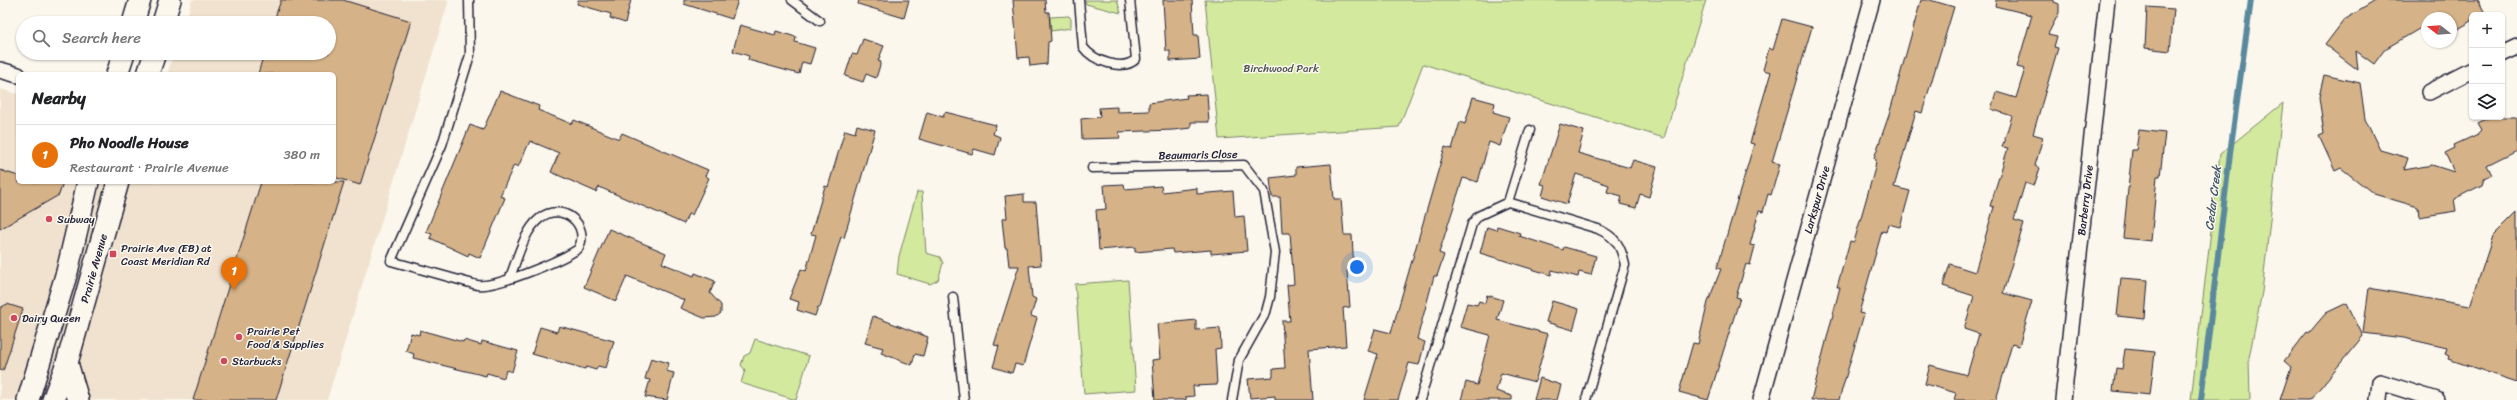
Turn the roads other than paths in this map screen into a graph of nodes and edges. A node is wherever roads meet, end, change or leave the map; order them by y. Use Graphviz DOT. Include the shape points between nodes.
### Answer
graph roads {
  1 [pos="140,0"];
  2 [pos="170,0"];
  3 [pos="469,0"];
  4 [pos="792,0"];
  5 [pos="1079,0"];
  6 [pos="1130,0"];
  7 [pos="1872,0"];
  8 [pos="2107,0"];
  9 [pos="135,16"];
  10 [pos="165,16"];
  11 [pos="820,21"];
  12 [pos="2517,47"];
  13 [pos="2505,53"];
  14 [pos="122,60"];
  15 [pos="153,60"];
  16 [pos="0,70"];
  17 [pos="118,72"];
  18 [pos="149,72"];
  19 [pos="2469,72"];
  20 [pos="16,74"];
  21 [pos="2429,92"];
  22 [pos="1530,130"];
  23 [pos="1092,168"];
  24 [pos="88,184"];
  25 [pos="117,184"];
  26 [pos="1508,202"];
  27 [pos="510,277"];
  28 [pos="953,297"];
  29 [pos="67,363"];
  30 [pos="28,400"];
  31 [pos="53,400"];
  32 [pos="78,400"];
  33 [pos="964,400"];
  34 [pos="1232,400"];
  35 [pos="1420,400"];
  36 [pos="1586,400"];
  37 [pos="1761,400"];
  38 [pos="2063,400"];
  39 [pos="2378,400"];
  40 [pos="2438,400"];
  1 -- 9 [label="main road"];
  2 -- 10 [label="main road"];
  3 -- 27 [label="lane" via="470,55 442,145 391,261 477,285 491,286"];
  4 -- 11 [label="lane"];
  5 -- 6 [label="lane" via="1083,47 1100,60 1120,64 1129,64 1136,59"];
  7 -- 37 [label="street, Larkspur Drive"];
  8 -- 38 [label="street, Barberry Drive"];
  12 -- 13 [label="street"];
  14 -- 17 [label="main road"];
  15 -- 18 [label="main road"];
  16 -- 20 [label="street"];
  19 -- 21 [label="street"];
  22 -- 26 [label="lane"];
  23 -- 34 [label="lane, Beaumaris Close" via="1244,165 1264,191 1275,252 1270,297 1266,312 1239,360"];
  24 -- 30 [label="main road" via="67,272"];
  25 -- 29 [label="main road, Prairie Avenue"];
  26 -- 35 [label="lane" via="1478,216 1472,224"];
  26 -- 36 [label="lane" via="1598,229 1619,243 1625,264"];
  27 -- 27 [label="lane" via="531,228 539,219 557,211 576,222 581,231 581,244 578,249 524,274"];
  28 -- 33 [label="lane"];
  29 -- 31 [label="main road, Prairie Avenue"];
  29 -- 32 [label="main road"];
  39 -- 40 [label="street" via="2380,382"];
}
